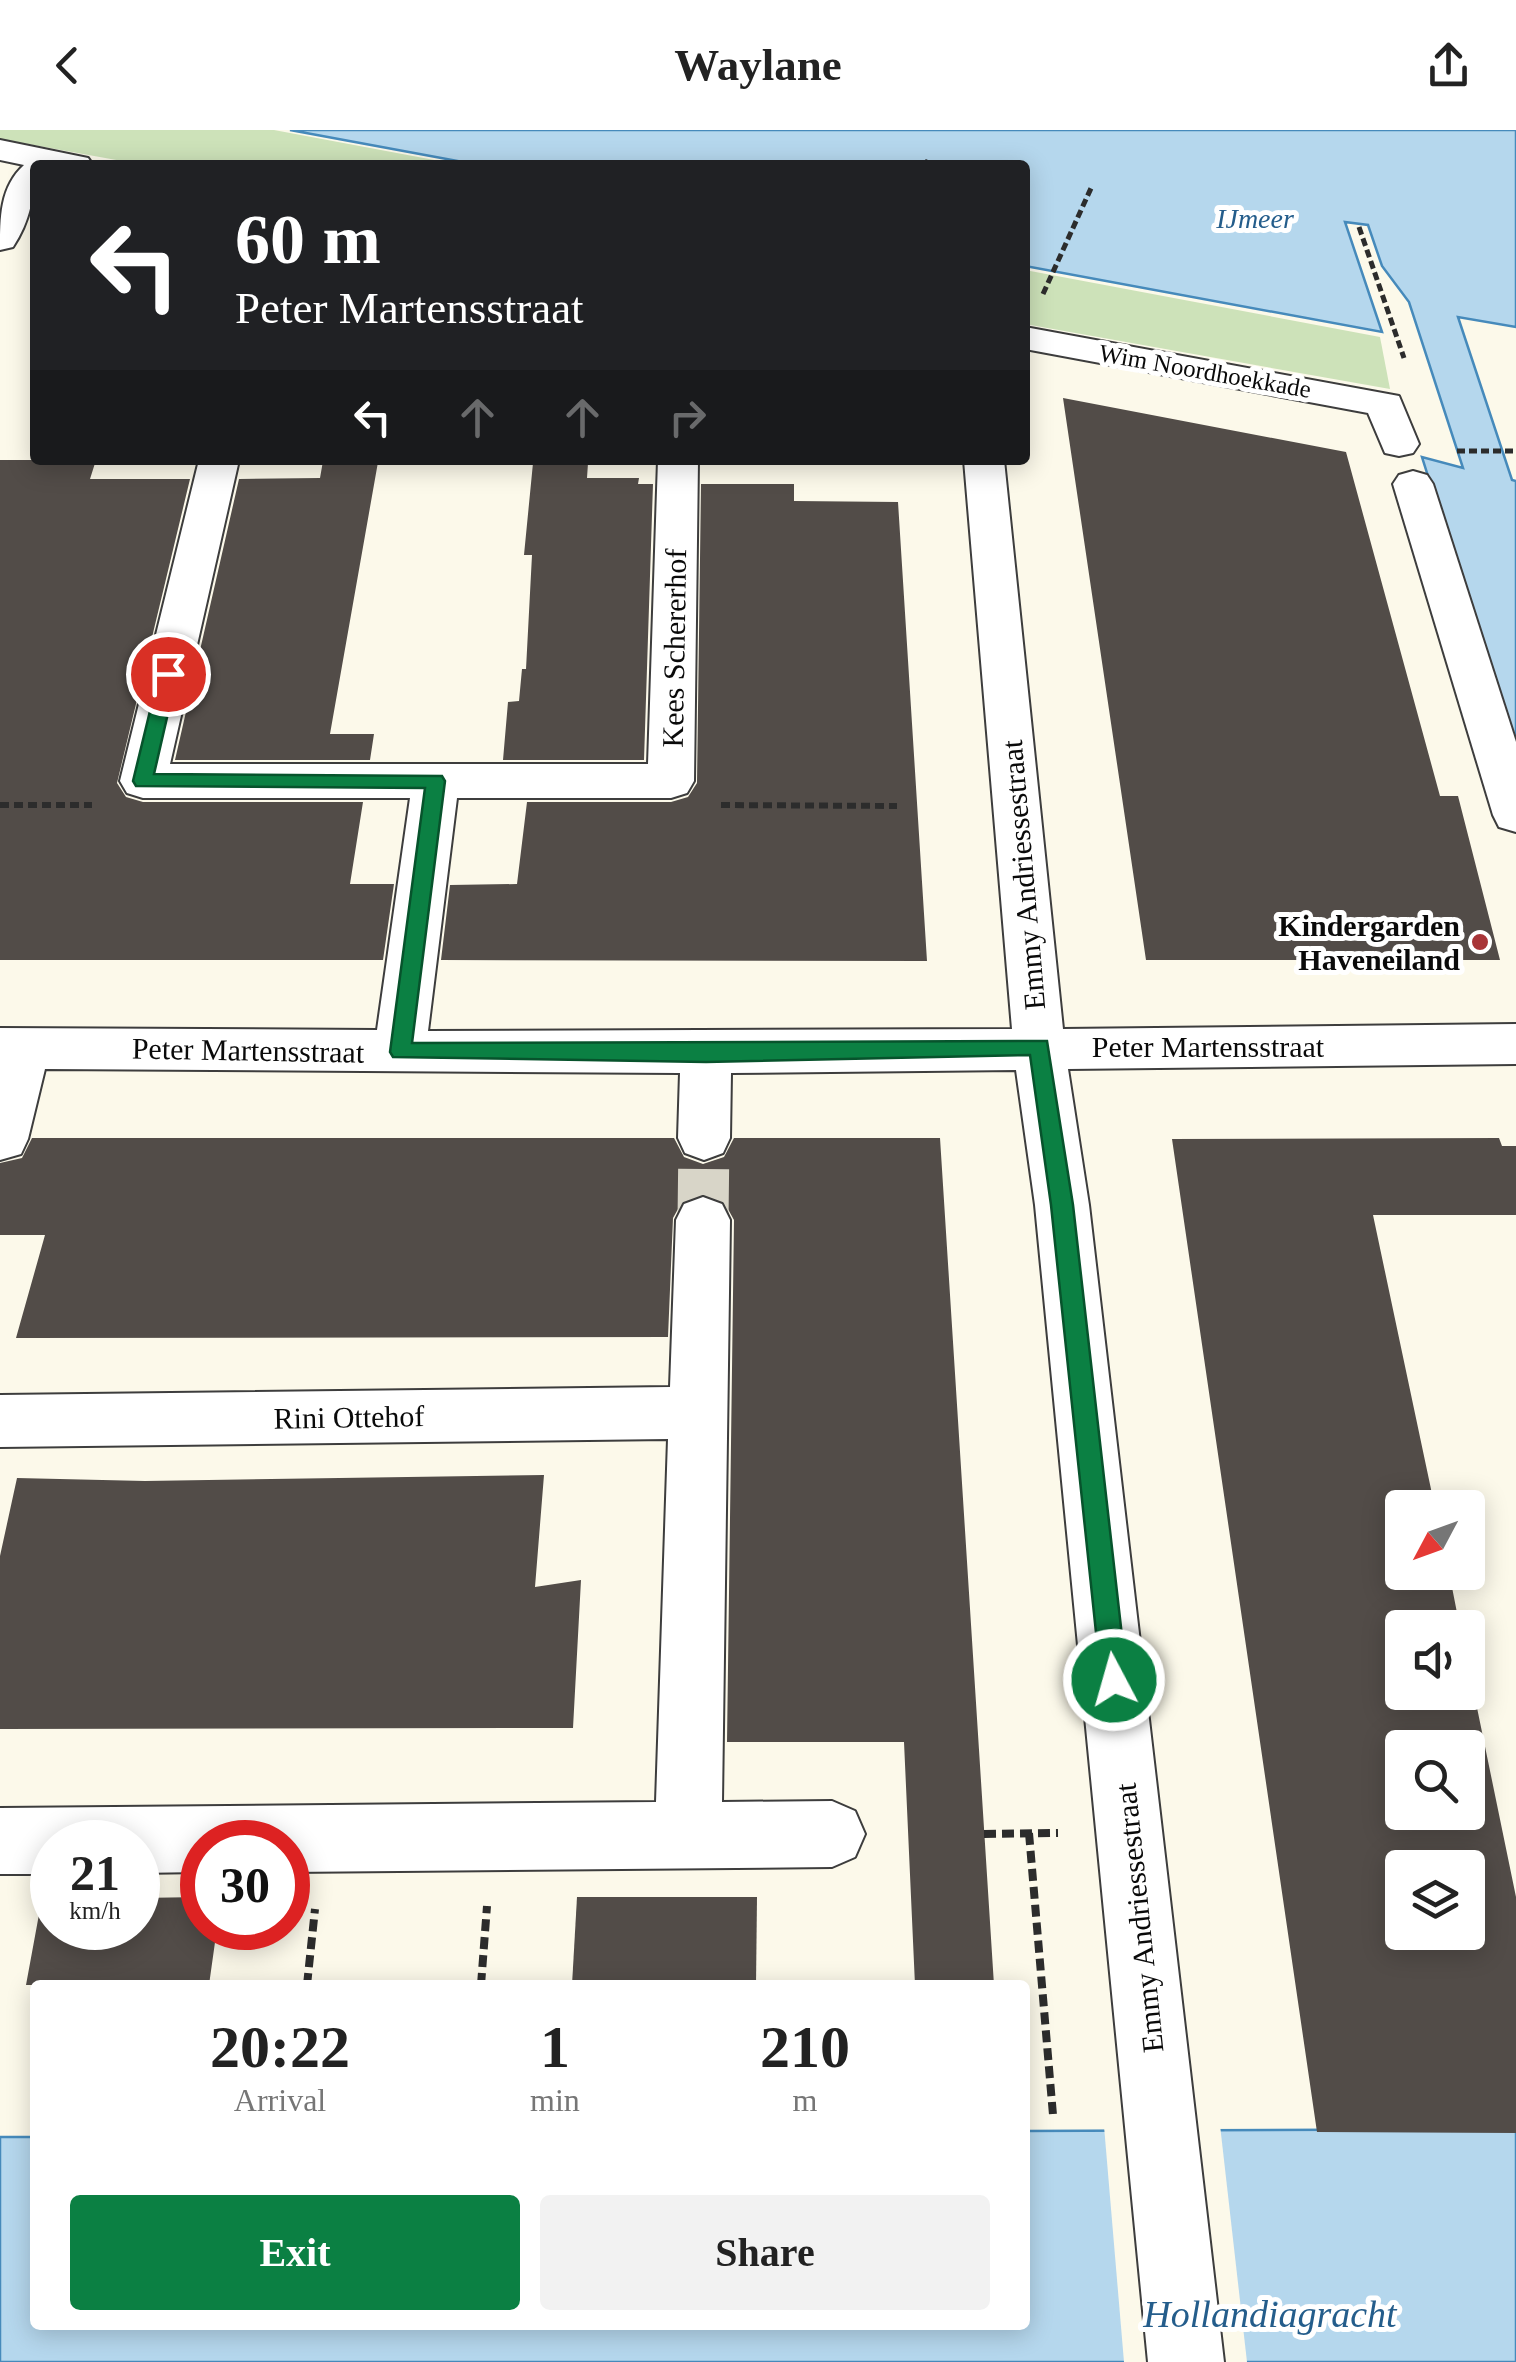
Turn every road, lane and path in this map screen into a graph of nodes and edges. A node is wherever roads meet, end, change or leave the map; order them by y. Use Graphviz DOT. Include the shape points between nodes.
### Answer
graph roads {
  1 [pos="0,150"];
  2 [pos="32,160"];
  3 [pos="30,179"];
  4 [pos="1092,186"];
  5 [pos="1359,227"];
  6 [pos="0,239"];
  7 [pos="1052,276"];
  8 [pos="1389,308"];
  9 [pos="1030,339"];
  10 [pos="1454,451"];
  11 [pos="1515,451"];
  12 [pos="218,465"];
  13 [pos="678,465"];
  14 [pos="984,465"];
  15 [pos="143,781"];
  16 [pos="436,781"];
  17 [pos="671,782"];
  18 [pos="0,805"];
  19 [pos="897,806"];
  20 [pos="1516,815"];
  21 [pos="1516,1044"];
  22 [pos="1040,1047"];
  23 [pos="12,1048"];
  24 [pos="400,1052"];
  25 [pos="706,1053"];
  26 [pos="704,1138"];
  27 [pos="2,1139"];
  28 [pos="703,1220"];
  29 [pos="698,1413"];
  30 [pos="0,1421"];
  31 [pos="1029,1833"];
  32 [pos="832,1834"];
  33 [pos="688,1836"];
  34 [pos="0,1841"];
  35 [pos="1053,2116"];
  36 [pos="1186,2362"];
  1 -- 2 [label="street"];
  3 -- 6 [label="street"];
  4 -- 7 [label="path"];
  5 -- 8 [label="path"];
  9 -- 20 [label="street, Wim Noordhoekkade" via="1385,404"];
  10 -- 11 [label="path"];
  12 -- 15 [label="street"];
  13 -- 17 [label="street, Kees Schererhof"];
  14 -- 22 [label="street, Emmy Andriessestraat"];
  15 -- 16 [label="street, Kees Schererhof"];
  15 -- 18 [label="path" via="120,805"];
  16 -- 17 [label="street, Kees Schererhof"];
  16 -- 24 [label="street"];
  17 -- 19 [label="path" via="716,805"];
  21 -- 22 [label="street, Peter Martensstraat"];
  22 -- 25 [label="street, Peter Martensstraat"];
  22 -- 36 [label="street, Emmy Andriessestraat"];
  23 -- 24 [label="street, Peter Martensstraat"];
  23 -- 27 [label="street"];
  24 -- 25 [label="street, Peter Martensstraat"];
  25 -- 26 [label="street"];
  28 -- 29 [label="street"];
  29 -- 30 [label="street, Rini Ottehof"];
  29 -- 33 [label="street"];
  31 -- 35 [label="path"];
  32 -- 33 [label="street"];
  33 -- 34 [label="street"];
}
